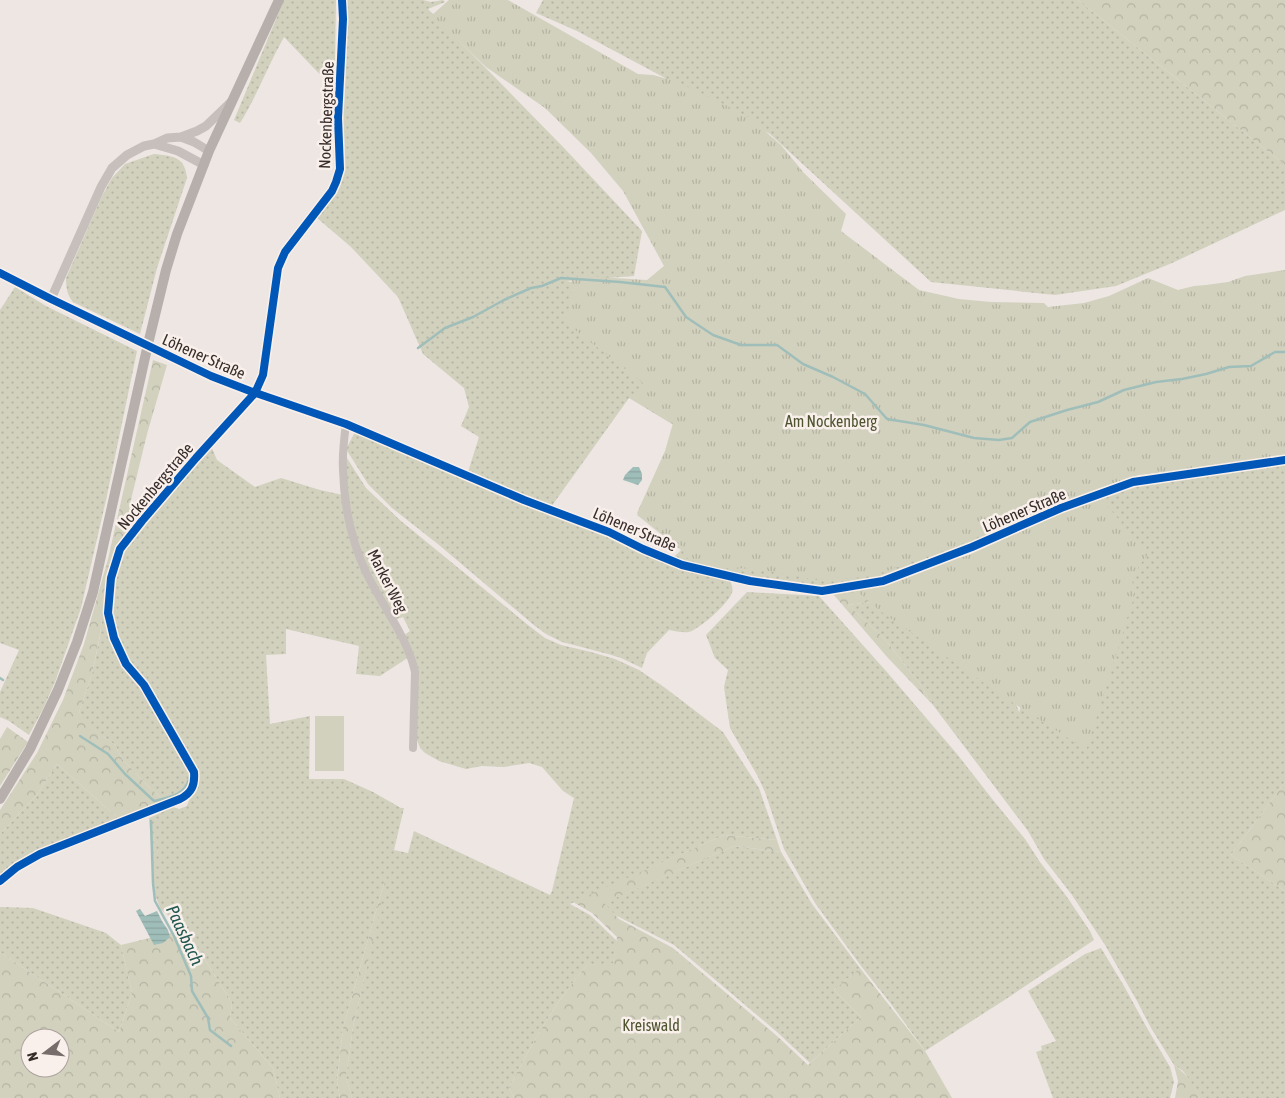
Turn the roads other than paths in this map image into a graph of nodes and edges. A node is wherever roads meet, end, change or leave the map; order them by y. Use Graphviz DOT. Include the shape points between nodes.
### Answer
graph roads {
  1 [pos="279,0"];
  2 [pos="342,0"];
  3 [pos="232,101"];
  4 [pos="181,137"];
  5 [pos="154,144"];
  6 [pos="209,151"];
  7 [pos="204,165"];
  8 [pos="0,273"];
  9 [pos="51,299"];
  10 [pos="255,393"];
  11 [pos="346,424"];
  12 [pos="1285,460"];
  13 [pos="413,748"];
  14 [pos="0,799"];
  15 [pos="0,881"];
  1 -- 3 [label="main road, Nockenbergstraße"];
  2 -- 10 [label="street, Nockenbergstraße" via="338,118 340,169 332,191 285,252 278,268 263,375"];
  3 -- 4 [label="street" via="206,126"];
  3 -- 6 [label="main road, Nockenbergstraße"];
  4 -- 5 [label="street" via="167,138"];
  4 -- 6 [label="street"];
  5 -- 7 [label="street" via="178,151"];
  5 -- 9 [label="street" via="126,155 112,168"];
  6 -- 7 [label="main road, Nockenbergstraße"];
  7 -- 14 [label="main road, Nockenbergstraße" via="166,270 94,592 58,690 30,749"];
  8 -- 9 [label="street, Löhener Straße"];
  9 -- 10 [label="street, Löhener Straße, bridge" via="211,376"];
  10 -- 11 [label="street, Löhener Straße"];
  10 -- 15 [label="street, Nockenbergstraße" via="120,549 111,578 108,612 114,638 126,664 144,685 194,772 190,792 173,802 40,854"];
  11 -- 12 [label="street, Löhener Straße" via="682,565 750,581 822,591 883,581 1133,482"];
  11 -- 13 [label="street, Marker Weg" via="343,469 355,543 365,570 403,639 414,667"];
}
